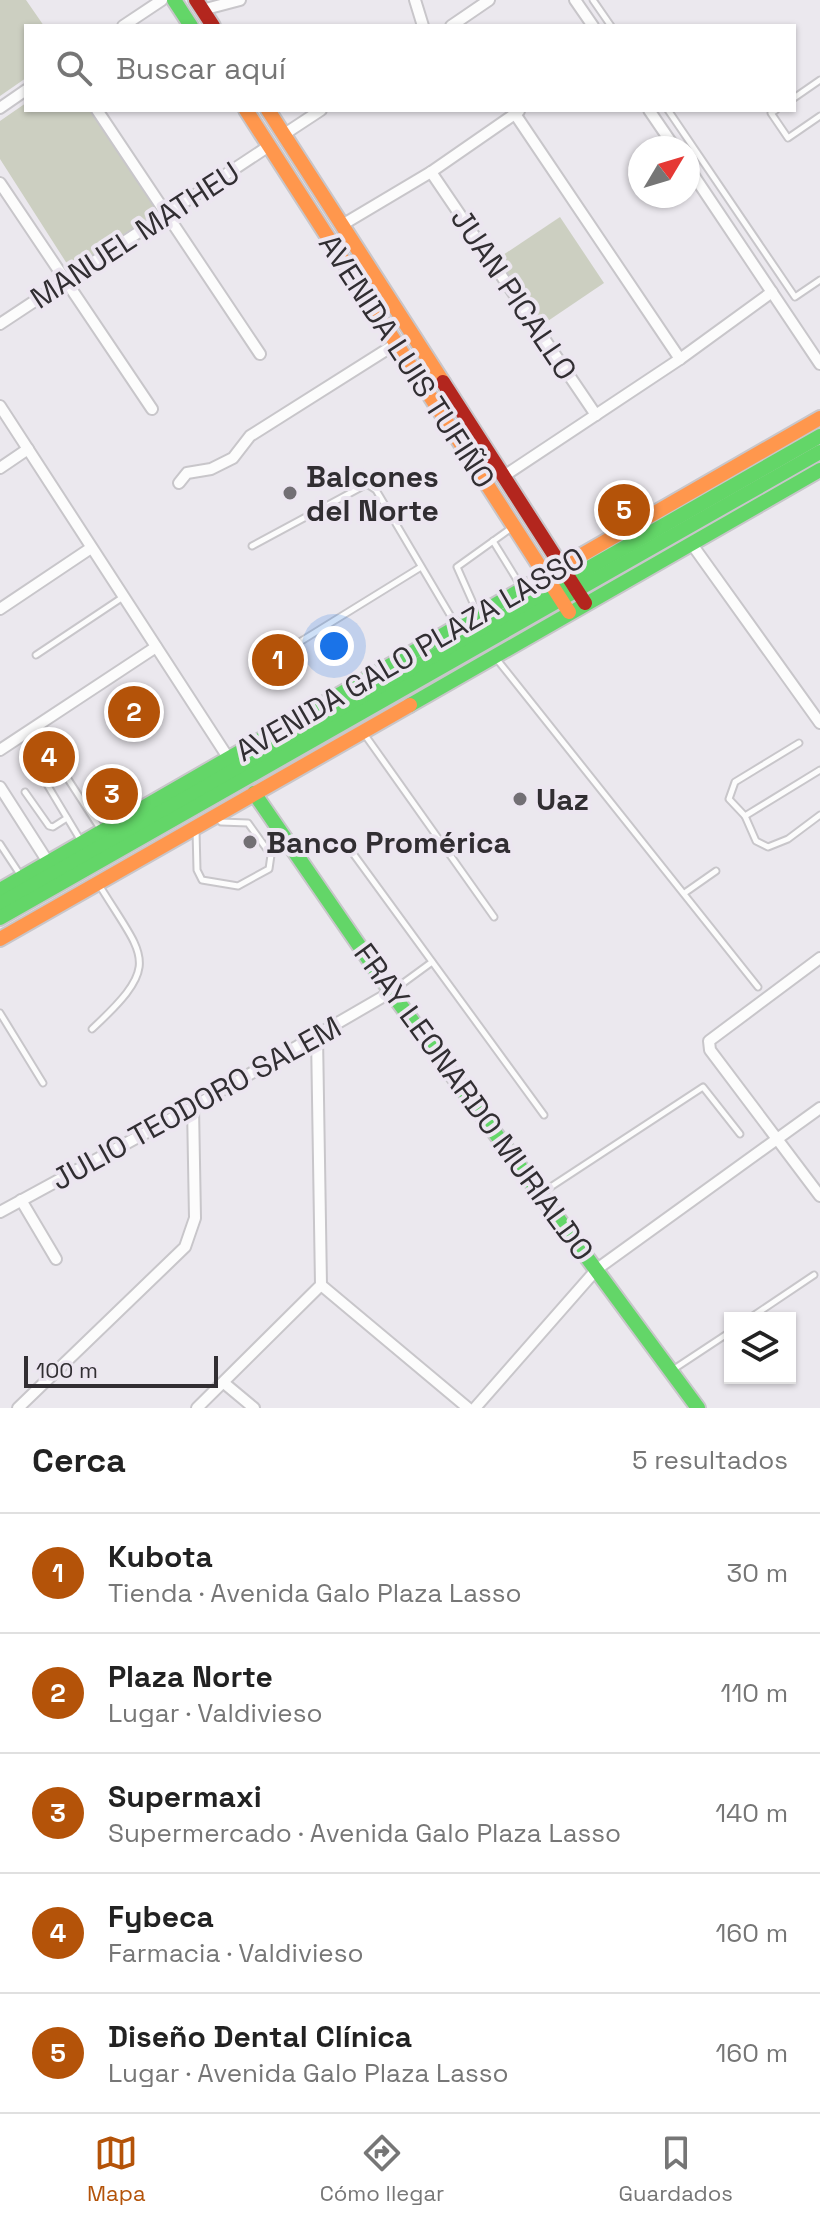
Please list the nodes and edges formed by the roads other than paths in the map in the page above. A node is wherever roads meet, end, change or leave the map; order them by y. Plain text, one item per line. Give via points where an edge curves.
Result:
1 (162, 0) edge
2 (174, 0) edge
3 (240, 0) edge
4 (415, 0) edge
5 (489, 0) edge
6 (575, 0) edge
7 (593, 0) edge
8 (199, 5) edge
9 (126, 24) edge
10 (190, 24) edge
11 (212, 24) edge
12 (422, 24) edge
13 (454, 24) edge
14 (592, 24) edge
15 (610, 24) edge
16 (820, 80) edge
17 (24, 91) edge
18 (796, 97) edge
19 (0, 108) edge
20 (98, 112) edge
21 (247, 112) edge
22 (269, 112) edge
23 (318, 112) edge
24 (518, 112) edge
25 (650, 112) edge
26 (669, 112) edge
27 (773, 112) edge
28 (820, 116) edge
29 (283, 135) junction
30 (667, 136) edge
31 (269, 146) junction
32 (431, 172) junction
33 (0, 183) edge
34 (700, 185) edge
35 (327, 203) junction
36 (312, 212) junction
37 (168, 215) junction
38 (342, 225) junction
39 (820, 280) edge
40 (66, 281) junction
41 (772, 292) junction
42 (0, 324) edge
43 (394, 345) junction
44 (260, 354) dead end
45 (680, 359) junction
46 (820, 364) edge
47 (0, 406) edge
48 (152, 409) dead end
49 (596, 415) junction
50 (820, 418) edge
51 (820, 436) edge
52 (28, 449) junction
53 (820, 452) edge
54 (0, 468) edge
55 (820, 470) edge
56 (504, 476) junction
57 (179, 483) dead end
58 (514, 526) junction
59 (493, 541) junction
60 (691, 543) junction
61 (252, 546) dead end
62 (91, 548) junction
63 (421, 567) junction
64 (570, 578) junction
65 (553, 587) junction
66 (522, 589) junction
67 (123, 597) junction
68 (585, 603) junction
69 (0, 609) edge
70 (569, 612) junction
71 (478, 614) junction
72 (458, 627) junction
73 (298, 643) dead end
74 (156, 647) junction
75 (36, 655) dead end
76 (495, 657) junction
77 (820, 723) edge
78 (362, 731) junction
79 (799, 743) dead end
80 (0, 750) edge
81 (229, 759) junction
82 (820, 770) edge
83 (0, 787) edge
84 (25, 792) dead end
85 (254, 793) junction
86 (215, 815) junction
87 (820, 815) edge
88 (745, 816) junction
89 (67, 818) junction
90 (196, 826) junction
91 (101, 831) junction
92 (81, 843) junction
93 (0, 844) edge
94 (352, 852) dead end
95 (48, 862) junction
96 (716, 871) dead end
97 (21, 877) junction
98 (98, 883) junction
99 (0, 890) edge
100 (686, 892) junction
101 (0, 904) edge
102 (494, 917) dead end
103 (0, 918) edge
104 (0, 939) edge
105 (820, 958) edge
106 (432, 962) junction
107 (758, 987) dead end
108 (391, 992) junction
109 (0, 1013) edge
110 (92, 1029) dead end
111 (317, 1036) junction
112 (43, 1083) dead end
113 (193, 1107) junction
114 (820, 1108) edge
115 (544, 1115) dead end
116 (740, 1134) dead end
117 (778, 1139) junction
118 (540, 1195) junction
119 (820, 1196) edge
120 (21, 1200) junction
121 (0, 1212) edge
122 (56, 1259) dead end
123 (597, 1269) junction
124 (814, 1275) dead end
125 (321, 1285) junction
126 (759, 1312) edge
127 (724, 1336) edge
128 (671, 1371) junction
129 (224, 1383) junction
130 (18, 1408) edge
131 (197, 1408) edge
132 (254, 1408) edge
133 (468, 1408) edge
134 (475, 1408) edge
135 (698, 1408) edge

1 - 9 street
2 - 10 main road
3 - 8 street
4 - 12 street
5 - 13 street
6 - 14 street
7 - 15 lane
8 - 11 main road
16 - 18 lane
17 - 19 street
20 - 37 street
21 - 31 main road, AVENIDA LUIS TUFIÑO
22 - 29 main road, AVENIDA LUIS TUFIÑO
23 - 29 street
24 - 32 street
24 - 45 street
25 - 30 street
26 - 39 lane via 795,297
27 - 28 lane via 788,138
29 - 35 main road, AVENIDA LUIS TUFIÑO
31 - 36 main road, AVENIDA LUIS TUFIÑO
31 - 37 street, MANUEL MATHEU
32 - 38 street
32 - 49 street, JUAN PICALLO
33 - 40 street
34 - 41 street
35 - 36 main road
35 - 38 main road, AVENIDA LUIS TUFIÑO
36 - 43 main road, AVENIDA LUIS TUFIÑO
37 - 40 street, MANUEL MATHEU
37 - 44 street
38 - 56 main road, AVENIDA LUIS TUFIÑO
40 - 42 street, MANUEL MATHEU
40 - 48 street
41 - 45 street
41 - 46 street
43 - 57 street via 250,436 233,458 187,473
43 - 58 main road, AVENIDA LUIS TUFIÑO
45 - 49 street
47 - 52 street
49 - 56 street
50 - 64 main road, AVENIDA GALO PLAZA LASSO
51 - 64 main road, AVENIDA GALO PLAZA LASSO
52 - 54 street
52 - 62 street
53 - 64 main road, AVENIDA GALO PLAZA LASSO
55 - 60 main road, AVENIDA GALO PLAZA LASSO
56 - 64 main road, AVENIDA LUIS TUFIÑO
58 - 59 lane
58 - 65 main road, AVENIDA LUIS TUFIÑO
59 - 66 lane
59 - 71 lane via 457,567
60 - 68 main road, AVENIDA GALO PLAZA LASSO
60 - 77 street
61 - 63 lane via 367,484 376,490
62 - 67 street
62 - 69 street
63 - 72 lane
63 - 73 lane
64 - 65 main road, AVENIDA GALO PLAZA LASSO
64 - 65 main road, AVENIDA GALO PLAZA LASSO
64 - 68 main road, AVENIDA LUIS TUFIÑO
65 - 66 main road, AVENIDA GALO PLAZA LASSO
65 - 70 main road, AVENIDA LUIS TUFIÑO
65 - 101 main road, AVENIDA GALO PLAZA LASSO
65 - 103 main road, AVENIDA GALO PLAZA LASSO
66 - 71 main road, AVENIDA GALO PLAZA LASSO
67 - 74 street
67 - 75 lane
68 - 70 main road, AVENIDA GALO PLAZA LASSO
70 - 76 main road, AVENIDA GALO PLAZA LASSO
71 - 72 main road, AVENIDA GALO PLAZA LASSO
72 - 81 main road, AVENIDA GALO PLAZA LASSO
74 - 80 street
74 - 81 street
76 - 78 main road, AVENIDA GALO PLAZA LASSO
76 - 100 lane
78 - 85 main road, AVENIDA GALO PLAZA LASSO
78 - 102 lane
79 - 88 lane via 735,782 729,799
81 - 91 main road, AVENIDA GALO PLAZA LASSO
82 - 88 lane
83 - 95 street
84 - 89 lane via 49,826
85 - 86 main road, AVENIDA GALO PLAZA LASSO
85 - 108 main road, FRAY LEONARDO MURIALDO
86 - 90 main road, AVENIDA GALO PLAZA LASSO
86 - 90 lane via 221,822 248,823 271,855 269,869 238,886 202,880
87 - 88 lane via 768,847 756,841
89 - 91 lane via 36,766 49,755
89 - 92 lane
90 - 98 main road, AVENIDA GALO PLAZA LASSO
91 - 92 main road, AVENIDA GALO PLAZA LASSO
92 - 95 main road, AVENIDA GALO PLAZA LASSO
93 - 97 lane
94 - 106 lane
95 - 97 main road, AVENIDA GALO PLAZA LASSO
96 - 100 lane
97 - 99 main road, AVENIDA GALO PLAZA LASSO
98 - 104 main road, AVENIDA GALO PLAZA LASSO
98 - 110 lane via 136,945 141,964 136,983
100 - 107 lane
105 - 117 street via 709,1041 710,1050
106 - 108 lane
106 - 115 lane
108 - 111 street, JULIO TEODORO SALEM
108 - 118 main road, FRAY LEONARDO MURIALDO
109 - 112 lane
111 - 113 street, JULIO TEODORO SALEM
111 - 125 street
113 - 120 street, JULIO TEODORO SALEM
113 - 130 street via 195,1218 185,1247
114 - 117 street
116 - 118 lane via 703,1087
117 - 119 street
117 - 123 street
118 - 123 main road, FRAY LEONARDO MURIALDO
120 - 121 street, JULIO TEODORO SALEM
120 - 122 street
123 - 128 main road, FRAY LEONARDO MURIALDO
123 - 134 street
124 - 126 lane
125 - 129 street
125 - 133 street
127 - 128 lane
128 - 135 main road, FRAY LEONARDO MURIALDO
129 - 131 street
129 - 132 street

